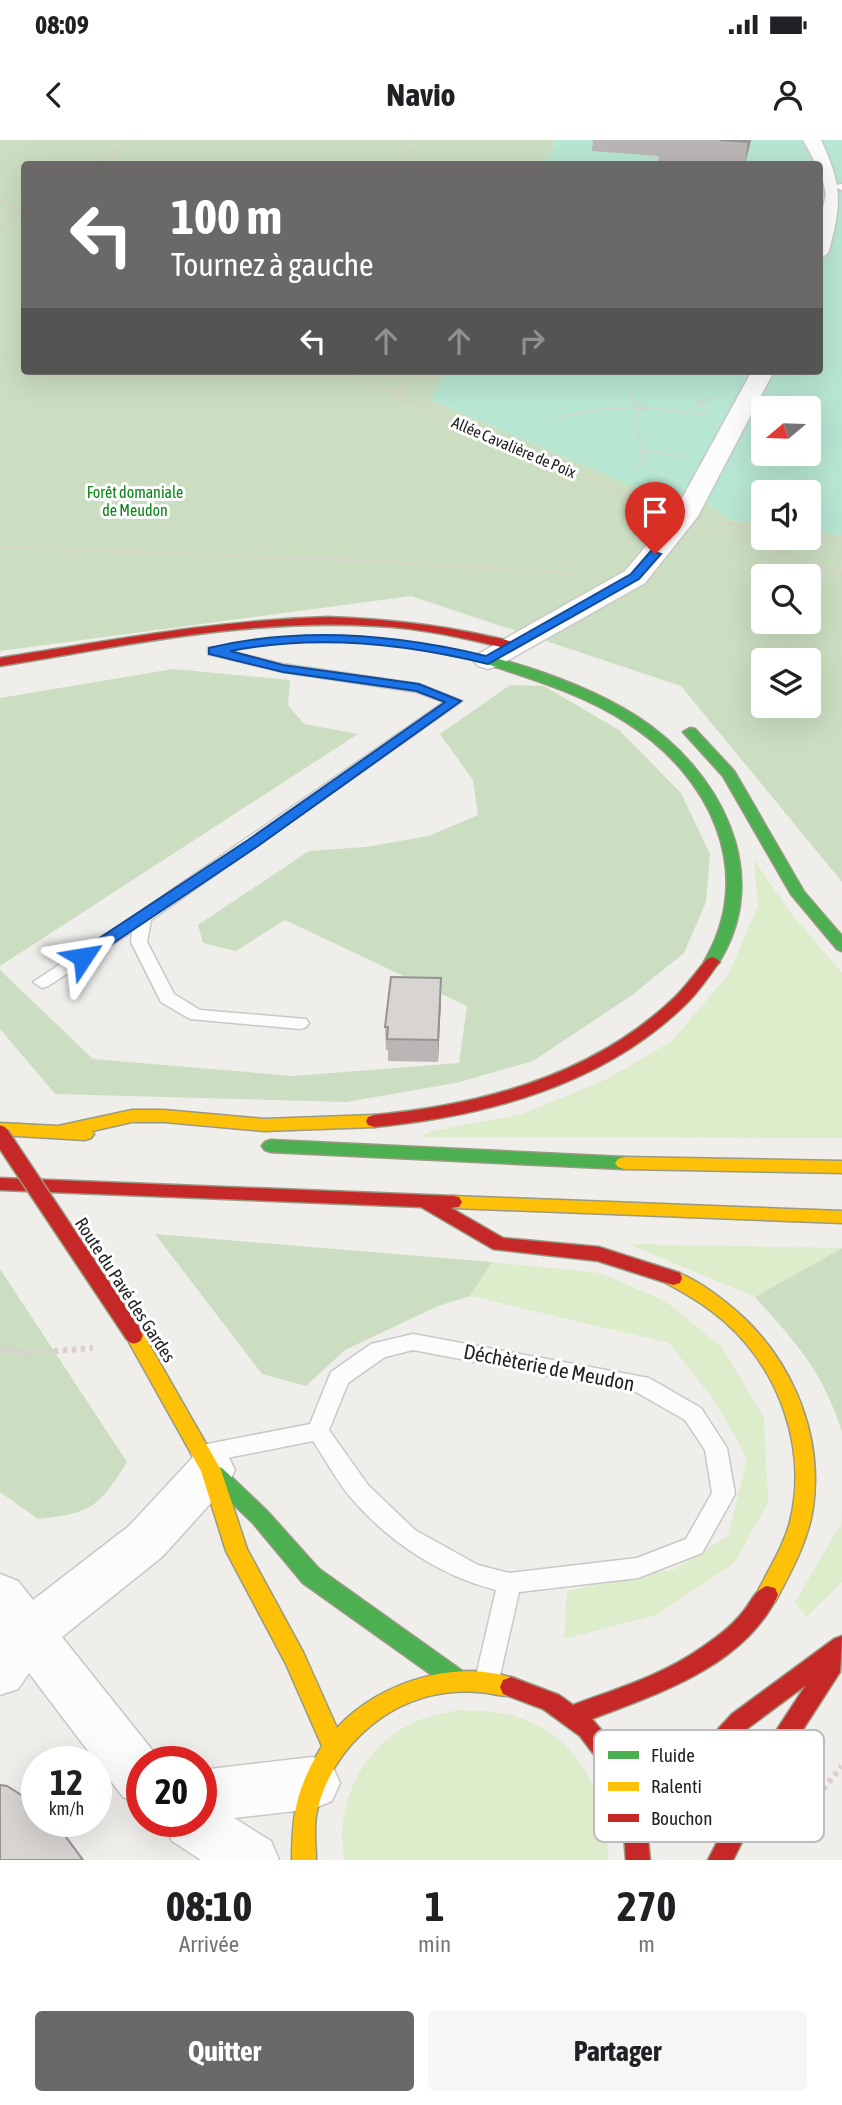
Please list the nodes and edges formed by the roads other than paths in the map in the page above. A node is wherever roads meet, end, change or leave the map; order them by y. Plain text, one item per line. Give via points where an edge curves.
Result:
1 (812, 140) edge
2 (840, 187) edge
3 (823, 242) edge
4 (760, 375) edge
5 (251, 643) dead end
6 (206, 652) joint
7 (503, 654) junction
8 (0, 662) edge
9 (681, 725) dead end
10 (143, 918) junction
11 (842, 946) edge
12 (42, 982) dead end
13 (300, 1023) dead end
14 (0, 1131) edge
15 (59, 1132) junction
16 (114, 1136) dead end
17 (252, 1145) dead end
18 (842, 1167) edge
19 (0, 1184) edge
20 (426, 1202) junction
21 (842, 1217) edge
22 (318, 1431) junction
23 (207, 1462) junction
24 (509, 1583) junction
25 (10, 1634) edge
26 (842, 1649) edge
27 (457, 1680) junction
28 (487, 1681) junction
29 (573, 1715) junction
30 (732, 1730) edge
31 (790, 1730) edge
32 (594, 1735) edge
33 (126, 1761) edge
34 (323, 1764) junction
35 (217, 1792) edge
36 (215, 1837) edge
37 (639, 1842) edge
38 (729, 1842) edge
39 (251, 1860) edge
40 (304, 1860) edge
41 (638, 1860) edge
42 (720, 1860) edge

1 - 2 street
2 - 3 street via 839,208
4 - 7 street via 685,516 635,577
5 - 6 main road
6 - 10 lane via 419,688 455,701
7 - 8 main road via 412,626 356,621 247,625
7 - 15 main road via 622,713 668,745 701,780 717,808 736,861 738,883 724,942 688,993 639,1035 585,1066 541,1086 460,1109 407,1118 266,1125 131,1116
9 - 11 main road via 729,774 792,884
10 - 12 lane
10 - 13 lane via 139,942 167,998 196,1016
14 - 15 main road
14 - 23 main road, Route du Pavé des Gardes, bridge via 136,1340
15 - 16 main road
17 - 18 main road via 501,1161
19 - 20 main road
20 - 21 main road
20 - 29 main road via 499,1244 571,1249 646,1267 692,1287 759,1340 792,1387 804,1418 810,1457 804,1532 791,1567 763,1607 726,1644 689,1668
22 - 23 lane
22 - 24 lane via 360,1492 407,1537 472,1574
22 - 24 lane, Déchèterie de Meudon via 339,1378 379,1350 413,1342 640,1384 693,1414 716,1448 724,1494 694,1546 638,1567
23 - 25 street via 146,1541
23 - 27 main road, Route du Pavé des Gardes via 311,1576
23 - 34 main road, Route du Pavé des Gardes via 237,1551 295,1659
24 - 28 lane
25 - 33 street
26 - 30 main road
26 - 31 main road
27 - 28 main road
27 - 34 main road via 410,1689 368,1712
28 - 29 main road via 533,1692
29 - 32 main road
34 - 35 street
34 - 40 main road via 303,1821
36 - 39 street
37 - 41 main road
38 - 42 main road

